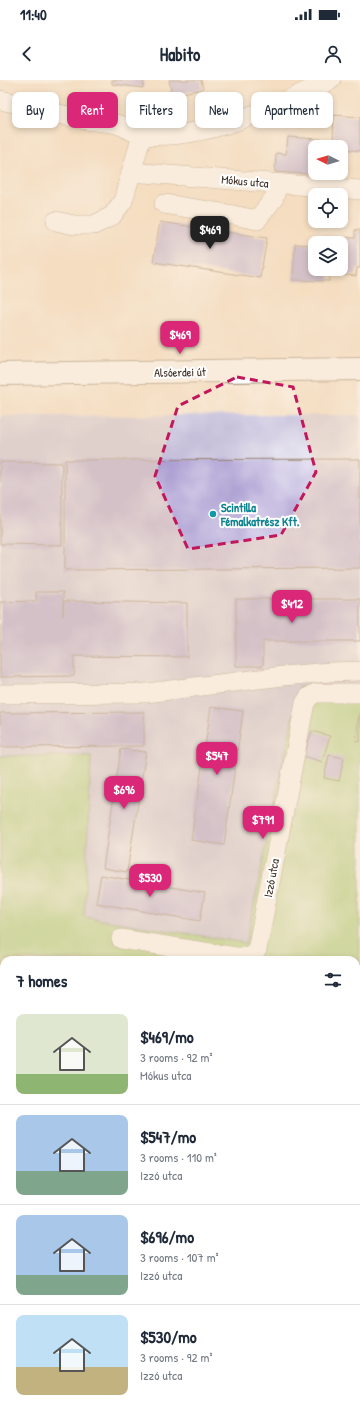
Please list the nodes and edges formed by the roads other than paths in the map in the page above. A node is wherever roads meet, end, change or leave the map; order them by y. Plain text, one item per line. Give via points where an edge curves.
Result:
1 (331, 80) edge
2 (0, 100) edge
3 (142, 135) junction
4 (131, 172) junction
5 (278, 184) junction
6 (360, 190) edge
7 (164, 204) dead end
8 (56, 221) dead end
9 (360, 370) edge
10 (0, 374) edge
11 (360, 671) edge
12 (360, 693) edge
13 (0, 694) edge
14 (121, 939) dead end
15 (230, 956) edge
16 (249, 956) edge

1 - 3 street via 237,120 198,131 171,135
2 - 3 street via 87,120 115,123
3 - 4 street
4 - 5 street, Mókus utca
4 - 8 street via 123,201 112,216 94,225 74,225
5 - 6 street, Mókus utca
5 - 7 street via 274,198 257,220
9 - 10 main road, Alsóerdei út
11 - 13 street via 283,676 146,692
12 - 16 street, Izzó utca via 316,693 309,697 305,704 257,950
14 - 15 street, Izzó utca

